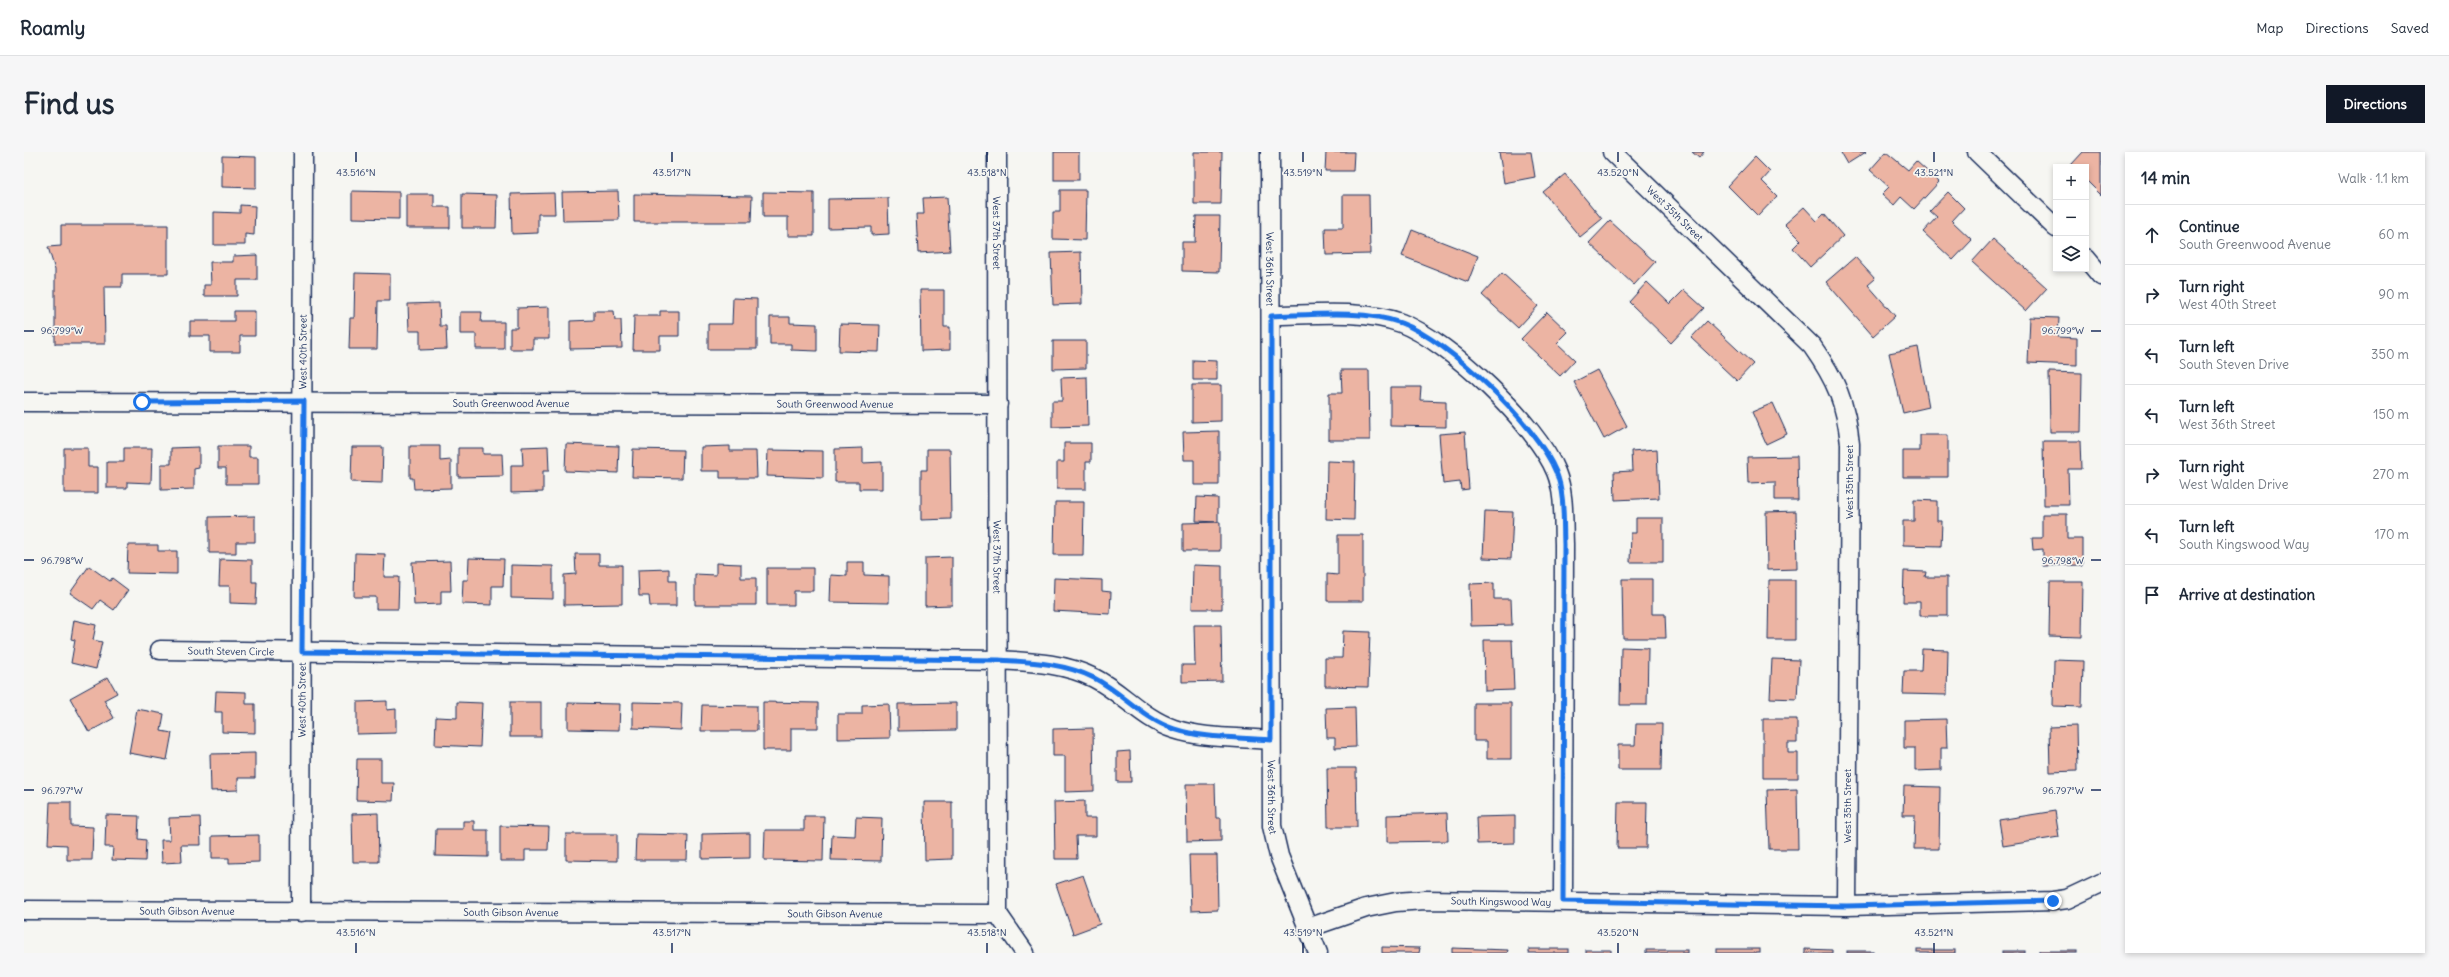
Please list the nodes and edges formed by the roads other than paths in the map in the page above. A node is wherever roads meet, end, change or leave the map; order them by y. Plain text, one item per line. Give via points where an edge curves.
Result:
1 (303, 152) edge
2 (997, 152) edge
3 (1270, 152) edge
4 (1612, 152) edge
5 (1977, 152) edge
6 (2053, 225) edge
7 (2089, 262) edge
8 (2101, 276) edge
9 (1271, 316) junction
10 (304, 401) junction
11 (24, 402) edge
12 (998, 404) junction
13 (160, 650) dead end
14 (302, 652) junction
15 (999, 660) junction
16 (1271, 740) junction
17 (2101, 883) edge
18 (1563, 901) junction
19 (1847, 906) junction
20 (24, 910) edge
21 (301, 912) junction
22 (998, 914) junction
23 (1308, 928) junction
24 (1025, 953) edge
25 (1318, 953) edge

1 - 10 street, West 40th Street
2 - 12 street, West 37th Street
3 - 9 street, West 36th Street
4 - 19 street, West 35th Street via 1812,346 1842,396 1850,444
5 - 6 street
7 - 8 street
9 - 16 street, West 36th Street
9 - 18 street via 1372,317 1400,322 1439,343 1486,384 1527,428 1545,452 1556,473 1562,497 1564,544
10 - 11 street, South Greenwood Avenue
10 - 12 street, South Greenwood Avenue
10 - 14 street, West 40th Street
12 - 15 street, West 37th Street
13 - 14 street, South Steven Circle
14 - 15 street, South Steven Circle
14 - 21 street, West 40th Street
15 - 16 street, South Steven Circle via 1056,665 1094,678 1132,705 1173,729 1202,735
15 - 22 street, West 37th Street
16 - 23 street, West 36th Street via 1272,826 1279,856
17 - 19 street, South Kingswood Way via 2068,899 2053,901
18 - 19 street, South Kingswood Way
18 - 23 street, South Kingswood Way via 1396,902 1366,908
20 - 21 street, South Gibson Avenue
21 - 22 street, South Gibson Avenue
22 - 24 street
23 - 25 street, West 36th Street

